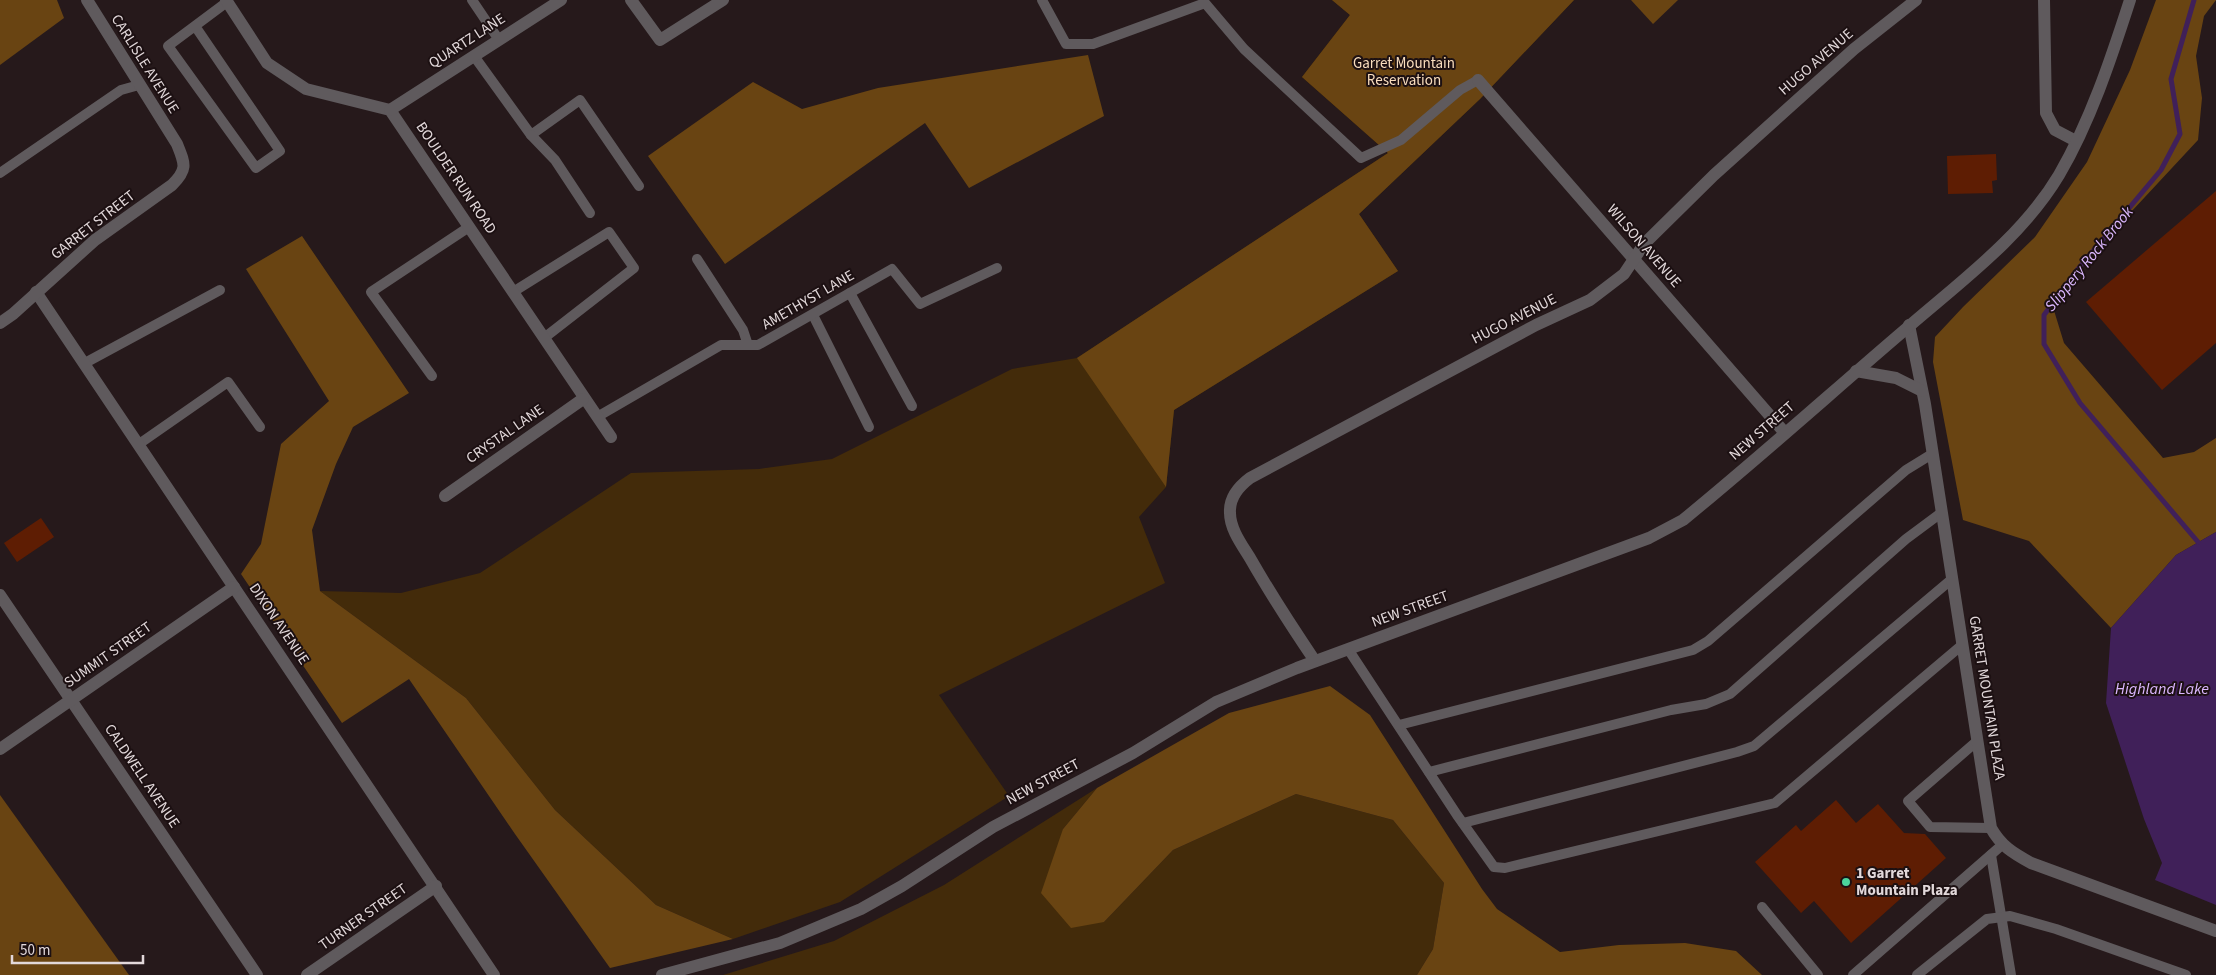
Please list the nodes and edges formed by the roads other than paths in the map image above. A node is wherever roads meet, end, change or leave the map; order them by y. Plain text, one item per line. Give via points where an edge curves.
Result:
1 (87, 0) edge
2 (472, 0) edge
3 (560, 0) edge
4 (630, 0) edge
5 (722, 0) edge
6 (1042, 0) edge
7 (1916, 0) edge
8 (2044, 0) edge
9 (2130, 0) edge
10 (227, 1) edge
11 (195, 26) junction
12 (498, 40) junction
13 (474, 56) junction
14 (1478, 80) joint
15 (139, 85) junction
16 (390, 110) junction
17 (531, 135) junction
18 (2076, 141) junction
19 (177, 144) joint
20 (0, 173) edge
21 (639, 186) dead end
22 (590, 213) dead end
23 (469, 227) junction
24 (697, 259) dead end
25 (1634, 259) junction
26 (997, 268) dead end
27 (220, 290) dead end
28 (36, 292) junction
29 (513, 292) junction
30 (850, 293) junction
31 (813, 315) junction
32 (0, 323) edge
33 (1909, 325) junction
34 (544, 338) junction
35 (748, 345) junction
36 (85, 363) junction
37 (1856, 372) junction
38 (432, 376) dead end
39 (1922, 391) junction
40 (583, 399) junction
41 (912, 406) dead end
42 (597, 417) junction
43 (260, 427) dead end
44 (868, 427) dead end
45 (1785, 433) junction
46 (611, 437) dead end
47 (139, 444) junction
48 (1932, 454) junction
49 (445, 496) dead end
50 (1941, 513) junction
51 (1952, 579) junction
52 (234, 587) junction
53 (0, 595) edge
54 (1962, 645) junction
55 (1348, 649) junction
56 (1314, 661) junction
57 (71, 700) junction
58 (1399, 725) junction
59 (1976, 742) junction
60 (0, 749) edge
61 (1429, 772) junction
62 (1463, 823) junction
63 (1991, 828) junction
64 (2002, 845) junction
65 (1991, 855) junction
66 (436, 886) junction
67 (1762, 908) dead end
68 (2001, 917) junction
69 (2216, 931) edge
70 (256, 975) edge
71 (307, 975) edge
72 (494, 975) edge
73 (662, 975) edge
74 (1818, 975) edge
75 (1853, 975) edge
76 (1918, 975) edge
77 (2011, 975) edge
78 (2186, 975) edge

1 - 15 street, CARLISLE AVENUE
2 - 12 lane
3 - 12 street, QUARTZ LANE
4 - 5 street via 660,40
6 - 14 lane via 1066,44 1093,44 1205,3 1244,49 1361,158 1401,140 1460,90
7 - 25 street, HUGO AVENUE via 1854,49 1714,175 1644,244
8 - 18 street via 2046,113 2055,130
9 - 18 street, NEW STREET
10 - 11 lane
10 - 16 street via 267,63 306,90
11 - 11 lane via 168,46 256,168 280,151
12 - 13 street, QUARTZ LANE
13 - 16 street, QUARTZ LANE
13 - 17 lane
14 - 25 street, WILSON AVENUE
15 - 19 street, CARLISLE AVENUE
15 - 20 lane via 121,90
16 - 23 street, BOULDER RUN ROAD
17 - 21 lane via 580,100
17 - 22 lane via 554,160
18 - 33 street, NEW STREET via 2038,206 2007,240
19 - 28 street, GARRET STREET via 184,162 181,176 95,240
23 - 29 street, BOULDER RUN ROAD
23 - 38 lane via 371,292
24 - 35 lane via 743,330
25 - 45 street, WILSON AVENUE
25 - 56 street, HUGO AVENUE via 1624,274 1590,300 1536,324 1241,485 1230,506 1235,533
26 - 30 lane, AMETHYST LANE via 920,304 892,269
27 - 36 lane
28 - 32 street, GARRET STREET
28 - 36 street, DIXON AVENUE
29 - 34 street, BOULDER RUN ROAD
29 - 34 lane via 609,232 634,268
30 - 31 lane, AMETHYST LANE
30 - 41 lane
31 - 35 lane, AMETHYST LANE via 758,345
31 - 44 lane
33 - 37 street, NEW STREET
33 - 39 street, GARRET MOUNTAIN PLAZA
34 - 40 street, BOULDER RUN ROAD
35 - 42 lane, AMETHYST LANE via 721,345
36 - 47 street, DIXON AVENUE
37 - 39 street via 1896,378
37 - 45 street, NEW STREET
39 - 48 street, GARRET MOUNTAIN PLAZA
40 - 42 street, BOULDER RUN ROAD
40 - 49 street, CRYSTAL LANE
42 - 46 street, BOULDER RUN ROAD
43 - 47 lane via 228,382
45 - 55 street, NEW STREET via 1682,520 1650,538
47 - 52 street, DIXON AVENUE
48 - 50 street, GARRET MOUNTAIN PLAZA
48 - 58 lane via 1906,470 1708,641 1693,650
50 - 51 street, GARRET MOUNTAIN PLAZA
50 - 61 lane via 1906,539 1730,694 1706,704 1671,710
51 - 54 street, GARRET MOUNTAIN PLAZA
51 - 62 lane via 1754,746
52 - 57 street, SUMMIT STREET
52 - 66 street, DIXON AVENUE
53 - 57 street, CALDWELL AVENUE
54 - 59 street, GARRET MOUNTAIN PLAZA
54 - 62 lane via 1775,803 1505,868 1494,867
55 - 56 street, NEW STREET
55 - 58 lane
56 - 73 street, NEW STREET via 1216,702 1133,754 993,827 861,909 780,943
57 - 60 street, SUMMIT STREET
57 - 70 street, CALDWELL AVENUE
58 - 61 lane
59 - 63 street, GARRET MOUNTAIN PLAZA
59 - 63 lane via 1908,801 1930,827
61 - 62 lane
63 - 64 street, GARRET MOUNTAIN PLAZA
64 - 65 lane
64 - 69 street, GARRET MOUNTAIN PLAZA via 2031,863
65 - 68 lane
65 - 75 lane
66 - 71 street, TURNER STREET
66 - 72 street, DIXON AVENUE
67 - 74 lane
68 - 76 lane via 1987,919
68 - 77 lane
68 - 78 lane via 2010,916 2056,929

